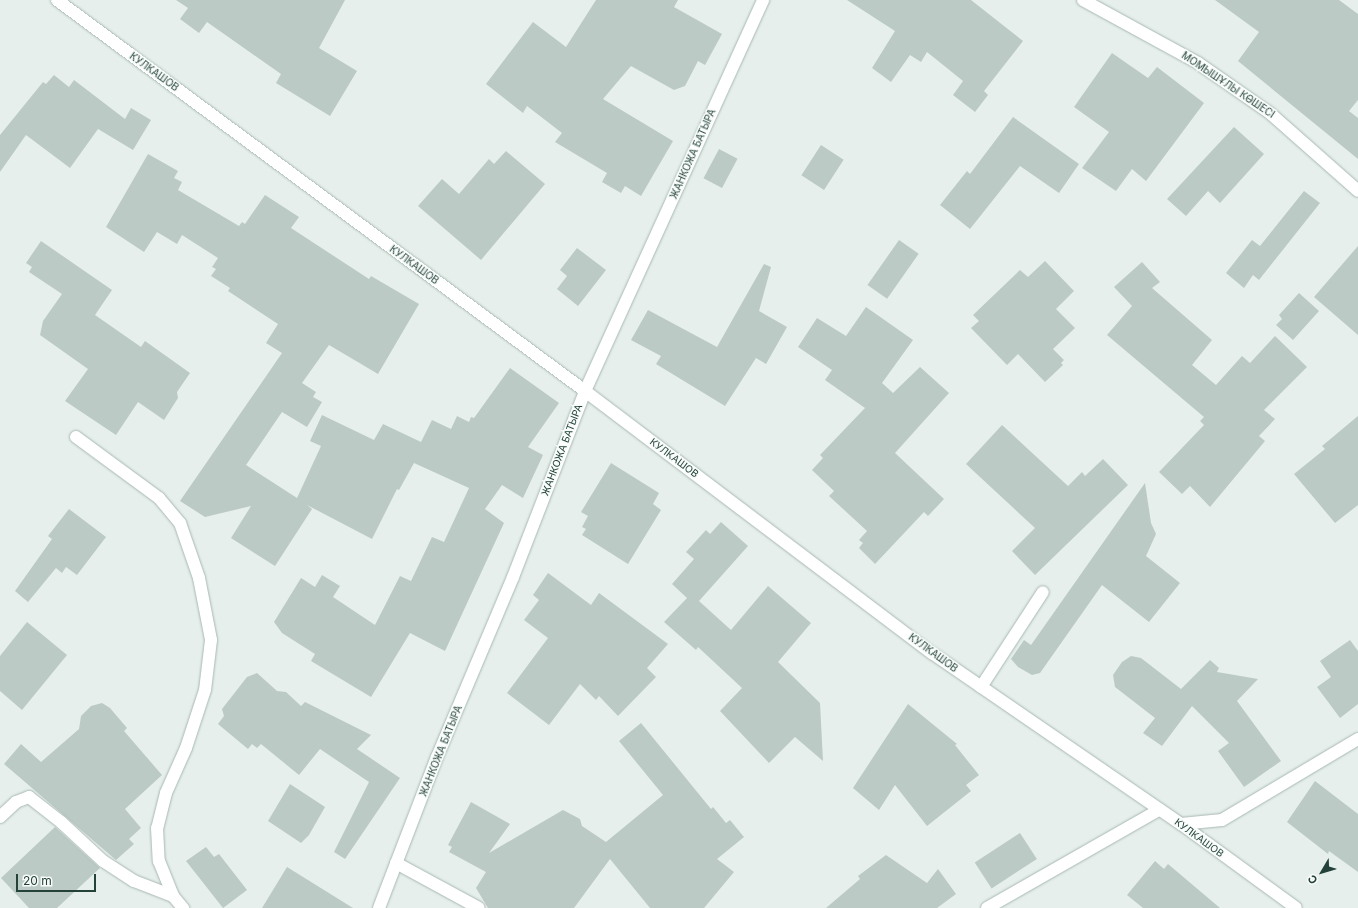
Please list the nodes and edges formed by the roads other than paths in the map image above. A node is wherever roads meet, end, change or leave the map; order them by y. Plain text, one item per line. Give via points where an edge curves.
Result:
1 (57, 0) edge
2 (763, 0) edge
3 (1083, 0) edge
4 (1358, 191) edge
5 (585, 391) junction
6 (76, 438) dead end
7 (1043, 592) dead end
8 (981, 687) junction
9 (1358, 739) edge
10 (1159, 810) junction
11 (0, 817) edge
12 (1181, 824) junction
13 (396, 863) junction
14 (173, 896) junction
15 (183, 908) edge
16 (378, 908) edge
17 (479, 908) edge
18 (987, 908) edge
19 (1296, 908) edge

1 - 5 street, КУЛКАШОВ
2 - 5 street, ЖАНКОЖА БАТЫРА
3 - 4 street, МОМЫШҰЛЫ КӨШЕСІ via 1210,71 1271,114
5 - 8 street, КУЛКАШОВ via 925,648
5 - 13 street, ЖАНКОЖА БАТЫРА via 513,577 437,757
6 - 14 street via 158,498 180,523 199,578 211,640 205,690 186,748 166,793 157,828 159,861
7 - 8 street
8 - 10 street, КУЛКАШОВ
9 - 12 street via 1222,820
10 - 12 street, КУЛКАШОВ
10 - 18 street
11 - 14 street via 16,802 29,797 62,822 102,861 134,881
12 - 19 street, КУЛКАШОВ
13 - 16 street, ЖАНКОЖА БАТЫРА
13 - 17 street
14 - 15 street

